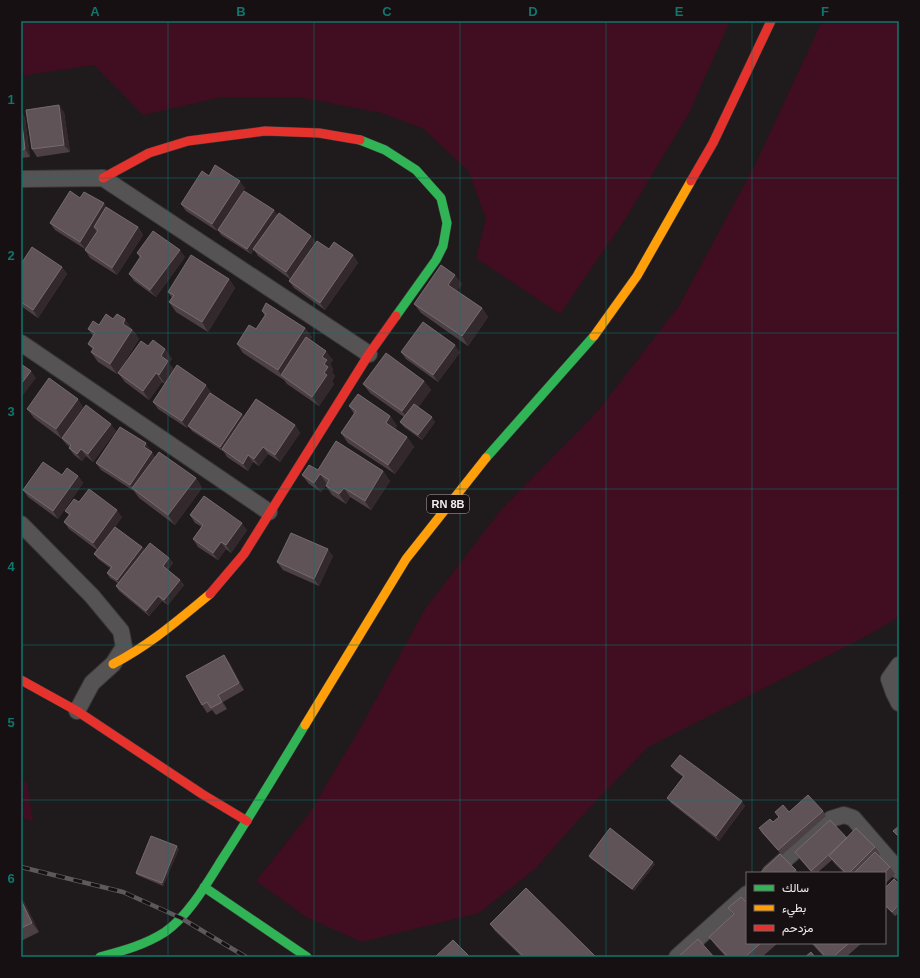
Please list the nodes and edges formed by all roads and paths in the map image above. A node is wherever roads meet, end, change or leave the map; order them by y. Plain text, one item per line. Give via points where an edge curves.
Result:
1 (771, 21) edge
2 (103, 178) junction
3 (21, 179) edge
4 (21, 343) edge
5 (369, 354) junction
6 (269, 512) junction
7 (21, 524) edge
8 (113, 664) junction
9 (899, 665) edge
10 (21, 680) edge
11 (899, 703) edge
12 (77, 711) junction
13 (247, 821) junction
14 (899, 870) edge
15 (771, 872) edge
16 (204, 887) junction
17 (746, 895) edge
18 (100, 957) edge
19 (307, 957) edge
20 (677, 957) edge

1 - 13 main road, RN 8B via 713,143 637,276 592,339 474,472 406,559
2 - 3 street
2 - 5 street
2 - 5 main road via 149,153 188,141 265,131 319,133 356,139 385,150 416,170 441,198 447,223 443,246 436,260
4 - 6 street
5 - 6 main road
6 - 8 main road via 244,554 214,591 158,637
7 - 8 street via 92,596 121,631 124,646
8 - 12 street via 92,683
9 - 11 street via 890,678
10 - 12 main road
12 - 13 main road
13 - 16 main road, RN 8B
14 - 15 street via 854,818 844,815 831,819
16 - 18 main road, RN 8B via 181,918 165,932 132,948
16 - 19 main road
17 - 20 street

